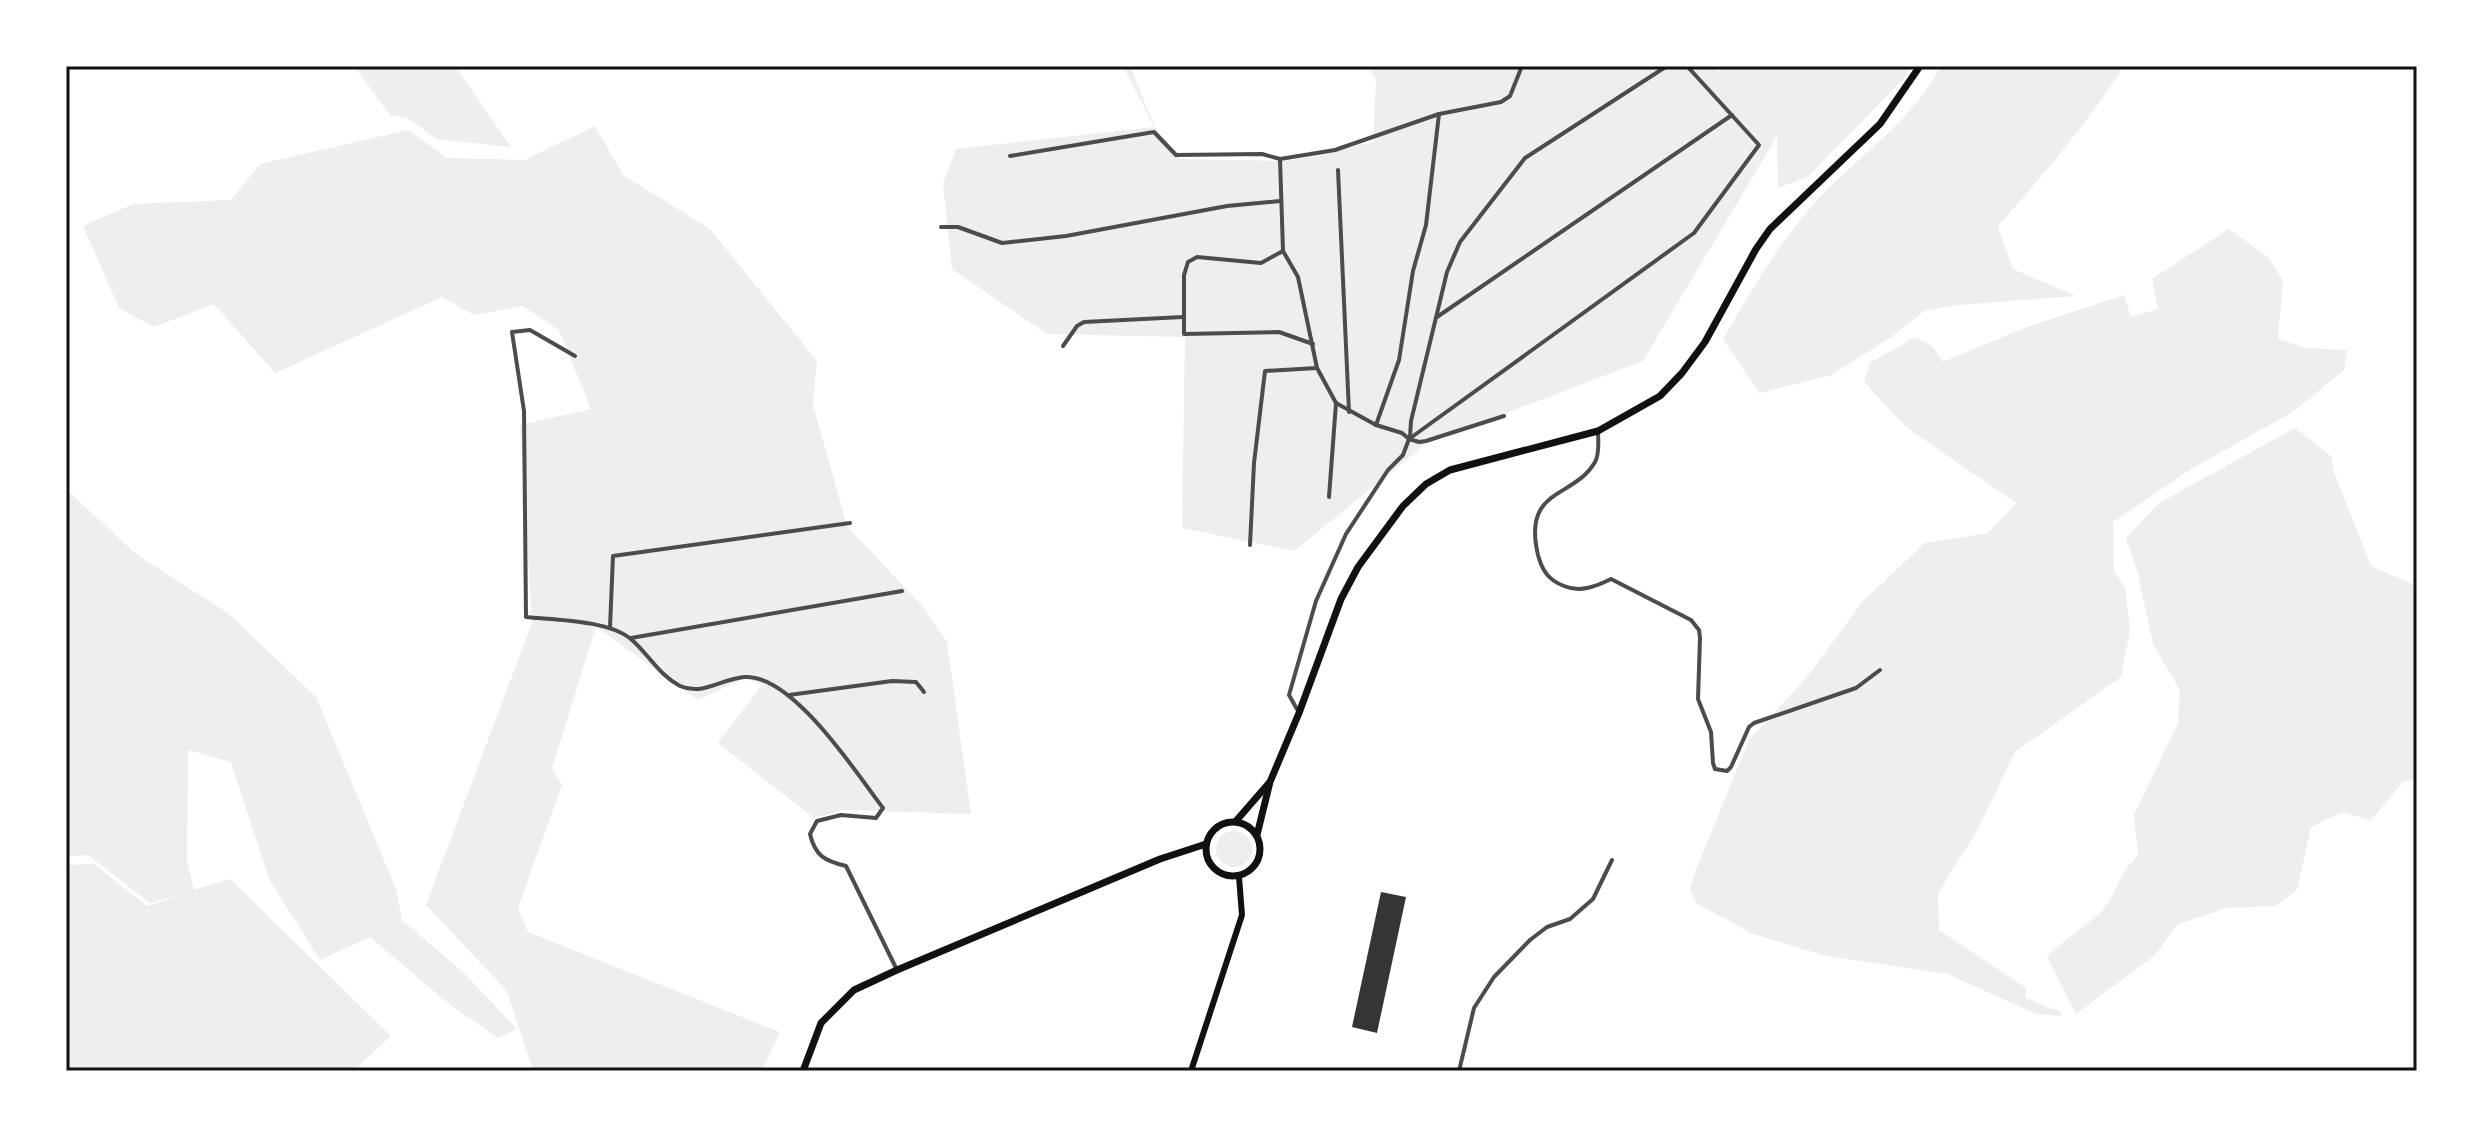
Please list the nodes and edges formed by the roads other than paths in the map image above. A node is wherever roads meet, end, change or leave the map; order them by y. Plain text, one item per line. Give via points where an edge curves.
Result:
1 (1522, 66) edge
2 (1667, 66) edge
3 (1687, 66) edge
4 (1920, 66) edge
5 (1439, 114) junction
6 (1732, 115) junction
7 (1010, 156) dead end
8 (1280, 159) junction
9 (1338, 170) dead end
10 (1280, 201) junction
11 (941, 227) dead end
12 (1283, 251) junction
13 (1183, 317) junction
14 (1435, 318) junction
15 (1313, 344) junction
16 (1063, 346) dead end
17 (575, 356) dead end
18 (1317, 368) junction
19 (1336, 403) junction
20 (1349, 412) junction
21 (1504, 416) dead end
22 (1376, 425) junction
23 (1598, 431) junction
24 (1409, 439) junction
25 (1329, 497) dead end
26 (850, 523) dead end
27 (1250, 545) dead end
28 (902, 591) dead end
29 (610, 627) junction
30 (631, 638) junction
31 (1880, 670) dead end
32 (924, 692) dead end
33 (789, 695) junction
34 (1299, 713) junction
35 (1270, 782) junction
36 (1236, 821) junction
37 (1257, 835) junction
38 (1206, 844) junction
39 (1612, 860) dead end
40 (1239, 877) junction
41 (897, 970) junction
42 (1193, 1070) edge
43 (803, 1071) edge
44 (1459, 1071) edge

1 - 5 street via 1510,96 1501,102
2 - 14 street via 1525,158 1460,242
3 - 6 street
4 - 23 main road via 1880,124 1770,229 1682,373 1660,396
5 - 8 street via 1335,150
5 - 22 street via 1426,225 1399,360
6 - 14 street
6 - 24 street via 1759,145 1694,233
7 - 8 street via 1154,132 1176,155 1262,154
8 - 10 street
9 - 20 street
10 - 11 street via 1002,243 958,227
10 - 12 street
12 - 13 street via 1261,263 1197,257 1188,262
12 - 15 street via 1298,277
13 - 15 street via 1184,334 1279,332
13 - 16 street via 1084,322
14 - 24 street
15 - 18 street
17 - 29 street via 530,330 512,332 524,411 526,617
18 - 19 street
18 - 27 street via 1265,371
19 - 20 street
19 - 25 street
20 - 22 street
21 - 24 street via 1426,441
22 - 24 street
23 - 31 street via 1595,462 1548,498 1536,519 1542,570 1568,588 1595,588 1611,579 1691,620 1699,630 1698,699 1711,732 1715,769 1731,767 1754,723 1856,688
23 - 34 main road via 1450,470 1426,484 1358,567 1328,630
24 - 34 street via 1346,534 1316,601 1289,695
26 - 29 street via 613,556
28 - 30 street
29 - 30 street
30 - 33 street via 655,667 694,691 746,676
32 - 33 street via 916,682 892,681
33 - 41 street via 883,808 876,818 841,815 817,821 810,834 813,849 825,861 846,866
34 - 35 main road
35 - 36 main road
35 - 37 main road
36 - 37 main road
36 - 38 main road via 1222,824
37 - 40 main road via 1262,852 1254,868
38 - 40 main road via 1208,862 1221,874
38 - 41 main road
39 - 44 street via 1593,899 1570,919 1530,940 1494,977 1474,1008
40 - 42 main road via 1242,915
41 - 43 main road via 854,990 821,1023

